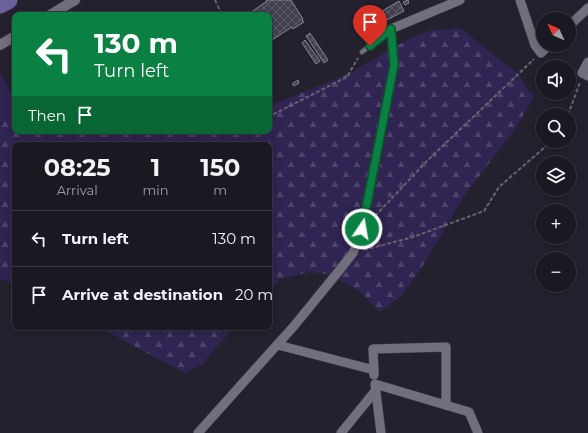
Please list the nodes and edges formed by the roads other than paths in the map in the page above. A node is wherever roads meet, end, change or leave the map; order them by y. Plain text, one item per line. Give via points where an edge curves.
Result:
1 (75, 0) edge
2 (460, 0) edge
3 (520, 0) edge
4 (588, 8) edge
5 (55, 12) edge
6 (576, 19) edge
7 (391, 29) junction
8 (12, 38) edge
9 (0, 45) edge
10 (536, 46) edge
11 (362, 52) road end
12 (588, 62) edge
13 (585, 75) edge
14 (278, 345) junction
15 (374, 370) junction
16 (375, 387) junction
17 (446, 405) junction
18 (198, 433) edge
19 (341, 433) edge
20 (381, 433) edge
21 (478, 433) edge

1 - 5 street
2 - 7 street
3 - 10 street
4 - 6 street
7 - 11 lane
7 - 14 street via 394,65 362,229 353,253
8 - 9 street
12 - 13 street
14 - 15 street
14 - 18 street
15 - 16 street
15 - 17 street via 373,349 446,347
16 - 17 street
16 - 19 street
16 - 20 street
17 - 21 street via 469,412

